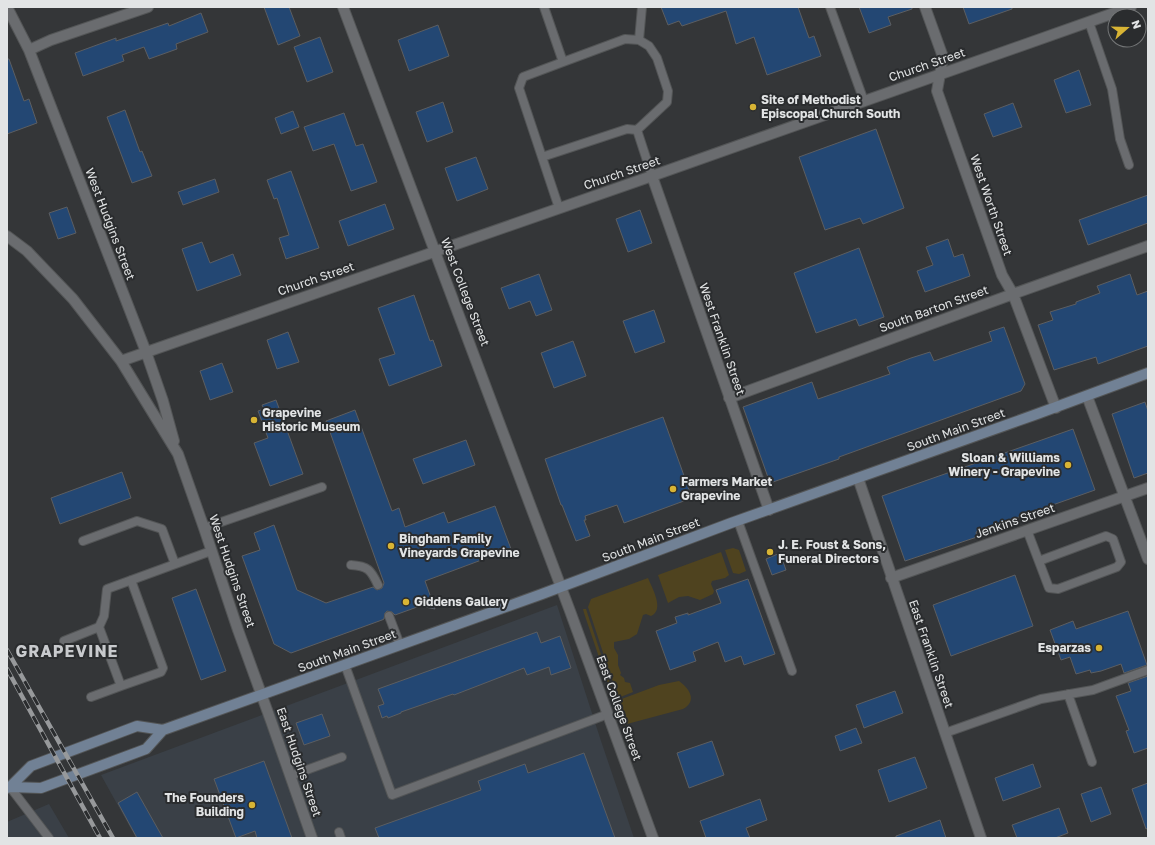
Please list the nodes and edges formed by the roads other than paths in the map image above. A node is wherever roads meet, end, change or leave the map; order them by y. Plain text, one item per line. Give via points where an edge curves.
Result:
1 (7, 7) edge
2 (147, 7) edge
3 (343, 7) edge
4 (544, 7) edge
5 (642, 7) edge
6 (830, 7) edge
7 (925, 7) edge
8 (1131, 7) edge
9 (1089, 22) junction
10 (639, 40) junction
11 (29, 50) junction
12 (562, 62) junction
13 (940, 74) junction
14 (864, 101) junction
15 (637, 130) junction
16 (542, 157) junction
17 (1129, 165) dead end
18 (652, 176) junction
19 (560, 208) junction
20 (7, 236) edge
21 (1148, 246) edge
22 (435, 251) junction
23 (1013, 294) junction
24 (146, 352) junction
25 (121, 361) junction
26 (1148, 373) edge
27 (1087, 396) junction
28 (729, 398) junction
29 (1056, 408) junction
30 (178, 454) junction
31 (858, 478) junction
32 (322, 487) dead end
33 (1148, 488) edge
34 (1124, 496) junction
35 (769, 510) junction
36 (738, 521) junction
37 (204, 528) junction
38 (1027, 530) junction
39 (82, 541) dead end
40 (211, 551) junction
41 (1148, 560) edge
42 (1039, 561) junction
43 (175, 564) junction
44 (351, 565) dead end
45 (891, 578) junction
46 (130, 580) junction
47 (378, 585) dead end
48 (561, 587) junction
49 (390, 616) dead end
50 (100, 627) junction
51 (64, 641) dead end
52 (400, 646) junction
53 (345, 665) junction
54 (1148, 670) edge
55 (792, 671) dead end
56 (121, 686) junction
57 (1068, 694) junction
58 (262, 695) junction
59 (91, 697) dead end
60 (608, 714) junction
61 (163, 730) junction
62 (945, 733) junction
63 (342, 757) dead end
64 (1092, 762) dead end
65 (290, 776) junction
66 (9, 788) edge
67 (49, 838) edge
68 (312, 838) edge
69 (653, 838) edge
70 (981, 838) edge

1 - 11 street, West Hudgins Street
2 - 11 street
3 - 22 street, West College Street
4 - 12 lane
5 - 10 lane
6 - 14 lane
7 - 13 street, West Worth Street via 944,58
8 - 9 street, Church Street
9 - 13 street, Church Street
9 - 17 lane via 1112,89 1120,139
10 - 12 lane via 626,39
10 - 15 lane via 649,46 657,58 668,91 667,102
11 - 24 street, West Hudgins Street
12 - 16 lane via 523,77 519,88
13 - 14 street, Church Street
13 - 23 street, West Worth Street via 937,91 1002,275
14 - 18 street, Church Street
15 - 16 lane via 627,129
15 - 18 lane
16 - 19 lane
18 - 19 street, Church Street
18 - 28 street, West Franklin Street
19 - 22 street, Church Street
20 - 25 street, West Hudgins Street via 27,251 73,299
21 - 23 street, South Barton Street
22 - 24 street, Church Street
22 - 48 street, West College Street
23 - 28 street, South Barton Street
23 - 29 street, West Worth Street
24 - 25 street, Church Street
24 - 30 street, West Hudgins Street
25 - 30 street, West Hudgins Street
26 - 27 main road, South Main Street
27 - 29 main road, South Main Street
27 - 34 street
28 - 35 street, West Franklin Street
29 - 31 main road, South Main Street
30 - 37 street, West Hudgins Street
31 - 35 main road, South Main Street
31 - 45 street, East Franklin Street
32 - 37 lane
33 - 34 street, Jenkins Street
34 - 38 street, Jenkins Street
34 - 41 street
35 - 36 main road, South Main Street
36 - 48 main road, South Main Street
36 - 55 lane
37 - 40 street, West Hudgins Street
38 - 42 lane
38 - 45 street, Jenkins Street
39 - 43 lane via 137,521 162,529
40 - 43 lane
40 - 58 street, West Hudgins Street
42 - 42 lane via 1049,588 1058,589 1117,567 1121,562 1112,539 1106,536
43 - 46 lane
44 - 47 lane via 363,566 372,573
45 - 62 street, East Franklin Street
46 - 50 lane via 107,589
46 - 56 lane via 163,668 161,672
48 - 52 main road, South Main Street
48 - 60 street, East College Street
49 - 52 lane
50 - 51 lane
50 - 56 lane
52 - 53 main road, South Main Street
53 - 58 main road, South Main Street
53 - 60 lane via 392,795
54 - 57 lane via 1093,690
56 - 59 lane
57 - 62 lane via 1042,699
57 - 64 lane
58 - 61 main road, South Main Street
58 - 65 street, East Hudgins Street
60 - 69 street, East College Street
61 - 66 main road, South Main Street via 146,749 41,788
61 - 66 main road, South Main Street via 138,726 31,766
62 - 70 street, East Franklin Street
63 - 65 lane
65 - 68 street, East Hudgins Street
66 - 67 lane

